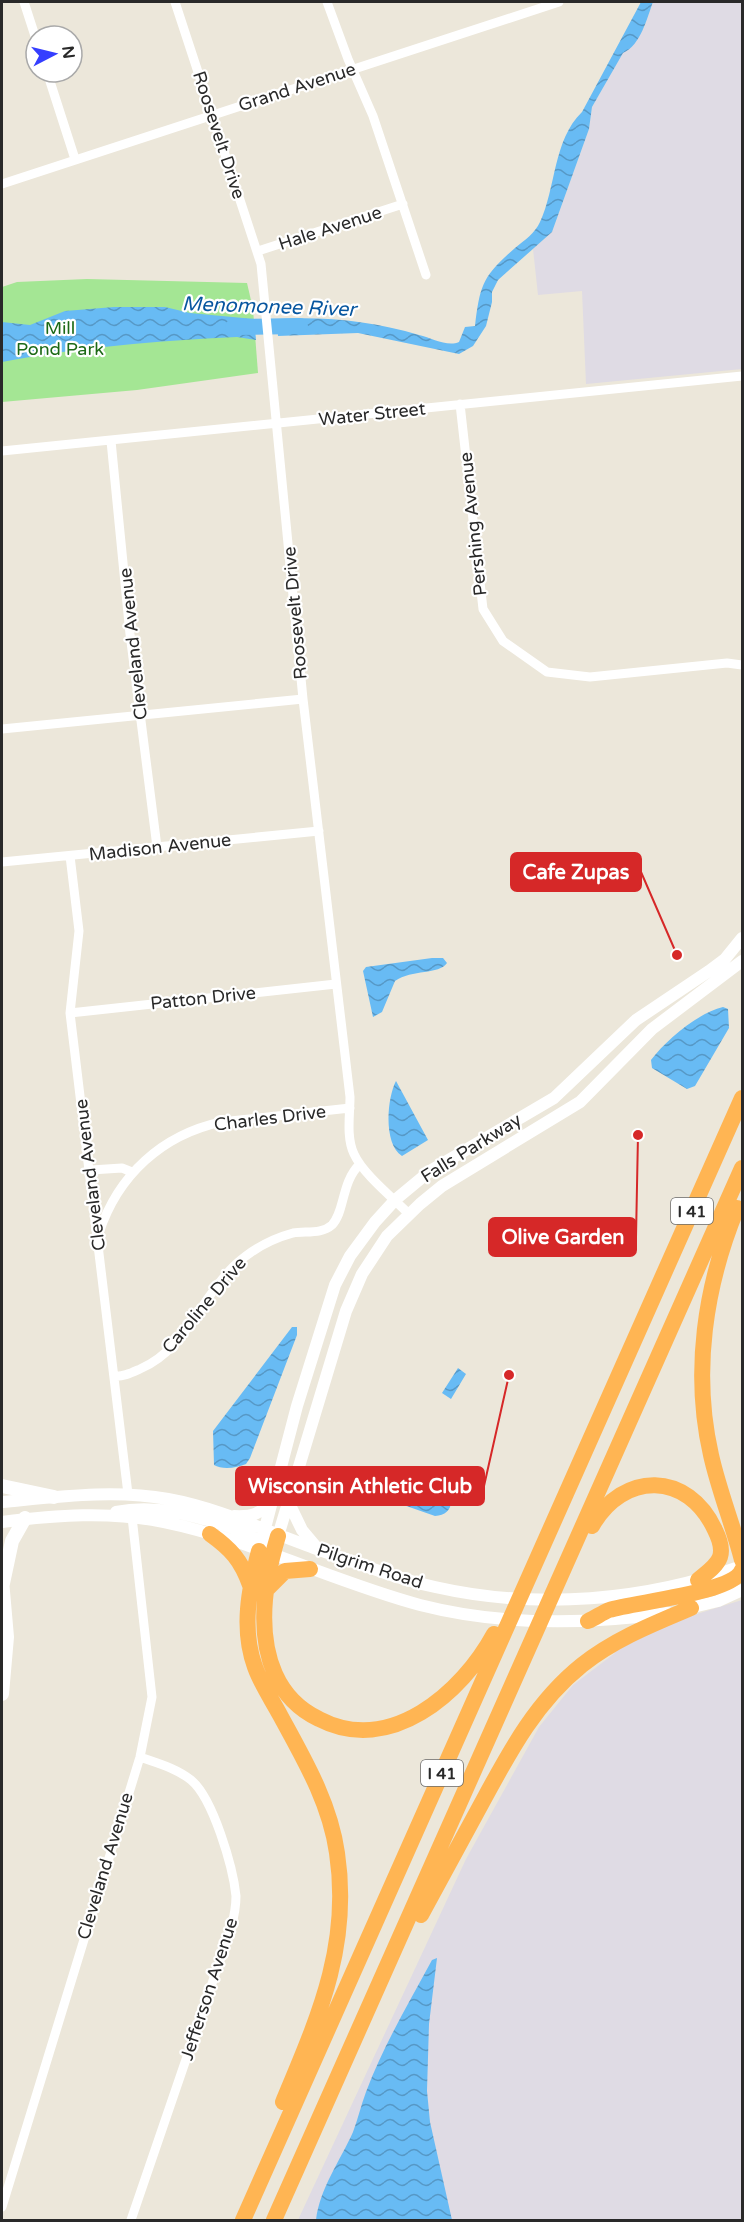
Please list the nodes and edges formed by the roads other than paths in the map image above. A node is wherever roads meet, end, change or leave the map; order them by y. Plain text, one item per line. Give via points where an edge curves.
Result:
1 (24, 2) edge
2 (175, 2) edge
3 (327, 2) edge
4 (559, 2) edge
5 (31, 24) edge
6 (352, 70) junction
7 (51, 84) edge
8 (212, 115) junction
9 (75, 159) junction
10 (2, 184) edge
11 (403, 204) junction
12 (258, 251) junction
13 (426, 275) dead end
14 (742, 376) edge
15 (460, 404) junction
16 (276, 424) junction
17 (111, 441) junction
18 (2, 451) edge
19 (742, 665) edge
20 (303, 699) junction
21 (140, 716) junction
22 (2, 729) edge
23 (320, 831) junction
24 (157, 847) junction
25 (70, 856) junction
26 (2, 862) edge
27 (742, 938) edge
28 (742, 961) edge
29 (336, 984) junction
30 (70, 1013) junction
31 (742, 1098) edge
32 (350, 1108) junction
33 (360, 1164) junction
34 (742, 1168) edge
35 (91, 1170) junction
36 (132, 1172) junction
37 (742, 1193) edge
38 (395, 1200) junction
39 (409, 1214) junction
40 (98, 1236) junction
41 (642, 1324) junction
42 (114, 1376) junction
43 (2, 1486) edge
44 (128, 1494) junction
45 (54, 1497) junction
46 (273, 1498) junction
47 (2, 1502) edge
48 (289, 1503) junction
49 (99, 1515) junction
50 (225, 1515) junction
51 (132, 1517) junction
52 (25, 1518) junction
53 (2, 1522) edge
54 (210, 1534) junction
55 (739, 1540) edge
56 (267, 1543) junction
57 (319, 1550) junction
58 (742, 1560) edge
59 (742, 1568) edge
60 (310, 1569) junction
61 (2, 1580) edge
62 (698, 1580) junction
63 (2, 1588) edge
64 (258, 1588) junction
65 (742, 1590) edge
66 (691, 1608) junction
67 (588, 1621) junction
68 (3, 1677) edge
69 (2, 1694) edge
70 (140, 1757) junction
71 (474, 1772) junction
72 (388, 1965) junction
73 (2, 2207) edge
74 (131, 2220) edge
75 (235, 2220) edge
76 (243, 2220) edge
77 (274, 2220) edge

1 - 5 street
2 - 8 street, Roosevelt Drive
3 - 6 street
4 - 6 street, Grand Avenue
6 - 8 street, Grand Avenue
6 - 11 street via 366,96
7 - 9 street
8 - 9 street, Grand Avenue
8 - 12 street, Roosevelt Drive
9 - 10 street, Grand Avenue
11 - 12 street, Hale Avenue
11 - 13 street
12 - 16 street, Roosevelt Drive
14 - 15 street, Water Street
15 - 16 street, Water Street
15 - 19 street, Pershing Avenue via 483,609 503,641 547,672 590,677 727,663
16 - 17 street, Water Street
16 - 20 street, Roosevelt Drive
17 - 18 street, Water Street
17 - 21 street, Cleveland Avenue
20 - 21 street
20 - 23 street, Roosevelt Drive
21 - 22 street
21 - 24 street, Cleveland Avenue
23 - 24 street, Madison Avenue
23 - 29 street, Roosevelt Drive
24 - 25 street, Madison Avenue
25 - 26 street, Madison Avenue
25 - 30 street, Cleveland Avenue via 79,931
27 - 38 street, Falls Parkway via 709,972 636,1020 554,1098 430,1171
28 - 39 street, Falls Parkway via 652,1029 580,1102 460,1174
29 - 30 street, Patton Drive
29 - 32 street, Roosevelt Drive
30 - 35 street, Cleveland Avenue
31 - 41 highway, I 41
32 - 33 street, Roosevelt Drive via 350,1142
32 - 36 street, Charles Drive via 202,1126 161,1146
33 - 38 street, Roosevelt Drive
33 - 42 street, Caroline Drive via 350,1173 335,1222 326,1230 295,1233 251,1252 224,1277 189,1328 163,1355 128,1375
34 - 71 highway, I 41
35 - 36 street via 122,1168
35 - 40 street, Cleveland Avenue
36 - 40 street, Charles Drive
37 - 55 highway via 711,1290 702,1370 708,1440
38 - 39 street, Roosevelt Drive
38 - 46 street, Falls Parkway via 360,1241 335,1285
39 - 48 street, Falls Parkway via 372,1256 354,1291 326,1372
40 - 42 street, Cleveland Avenue
41 - 64 highway via 596,1407 496,1630 467,1673 441,1700 405,1720 375,1729 346,1729 313,1716 291,1698 273,1669
41 - 76 highway, I 41
42 - 44 street, Cleveland Avenue
43 - 45 main road
44 - 45 street, Pilgrim Road
44 - 50 street, Pilgrim Road via 167,1498
45 - 47 street, Pilgrim Road
46 - 50 street via 266,1508 249,1517
46 - 56 street, Falls Parkway
48 - 56 street, Falls Parkway
48 - 57 street via 302,1530
49 - 51 street, Pilgrim Road
49 - 52 street, Pilgrim Road
49 - 56 street via 137,1507 174,1511 233,1528
50 - 56 street, Pilgrim Road
51 - 54 street, Pilgrim Road
51 - 70 street, Cleveland Avenue via 151,1678 151,1706
52 - 53 street, Pilgrim Road
52 - 63 main road via 12,1541
54 - 56 street, Pilgrim Road
54 - 64 highway via 233,1550
55 - 58 highway
56 - 57 street, Pilgrim Road
56 - 60 street, Pilgrim Road
56 - 64 highway
57 - 62 street, Pilgrim Road via 428,1585 493,1596 607,1598
59 - 62 street, Pilgrim Road
59 - 67 highway via 739,1577 726,1583 610,1610
60 - 64 highway via 285,1571
60 - 67 street, Pilgrim Road via 420,1605 483,1617
61 - 63 main road
62 - 71 highway via 718,1562 721,1550 709,1516 692,1498 670,1487 644,1486 618,1494 587,1533 498,1731
63 - 68 main road via 7,1637
64 - 75 highway via 247,1622 255,1667 324,1803 337,1851 341,1911 328,1992
65 - 66 street, Pilgrim Road via 718,1602
66 - 67 street, Pilgrim Road
66 - 72 highway via 609,1646 577,1669 542,1704 517,1738 398,1957
68 - 69 main road
70 - 73 street, Cleveland Avenue
70 - 74 street, Jefferson Avenue via 179,1772 206,1797 236,1900 231,1928
71 - 72 highway, I 41
72 - 77 highway, I 41

